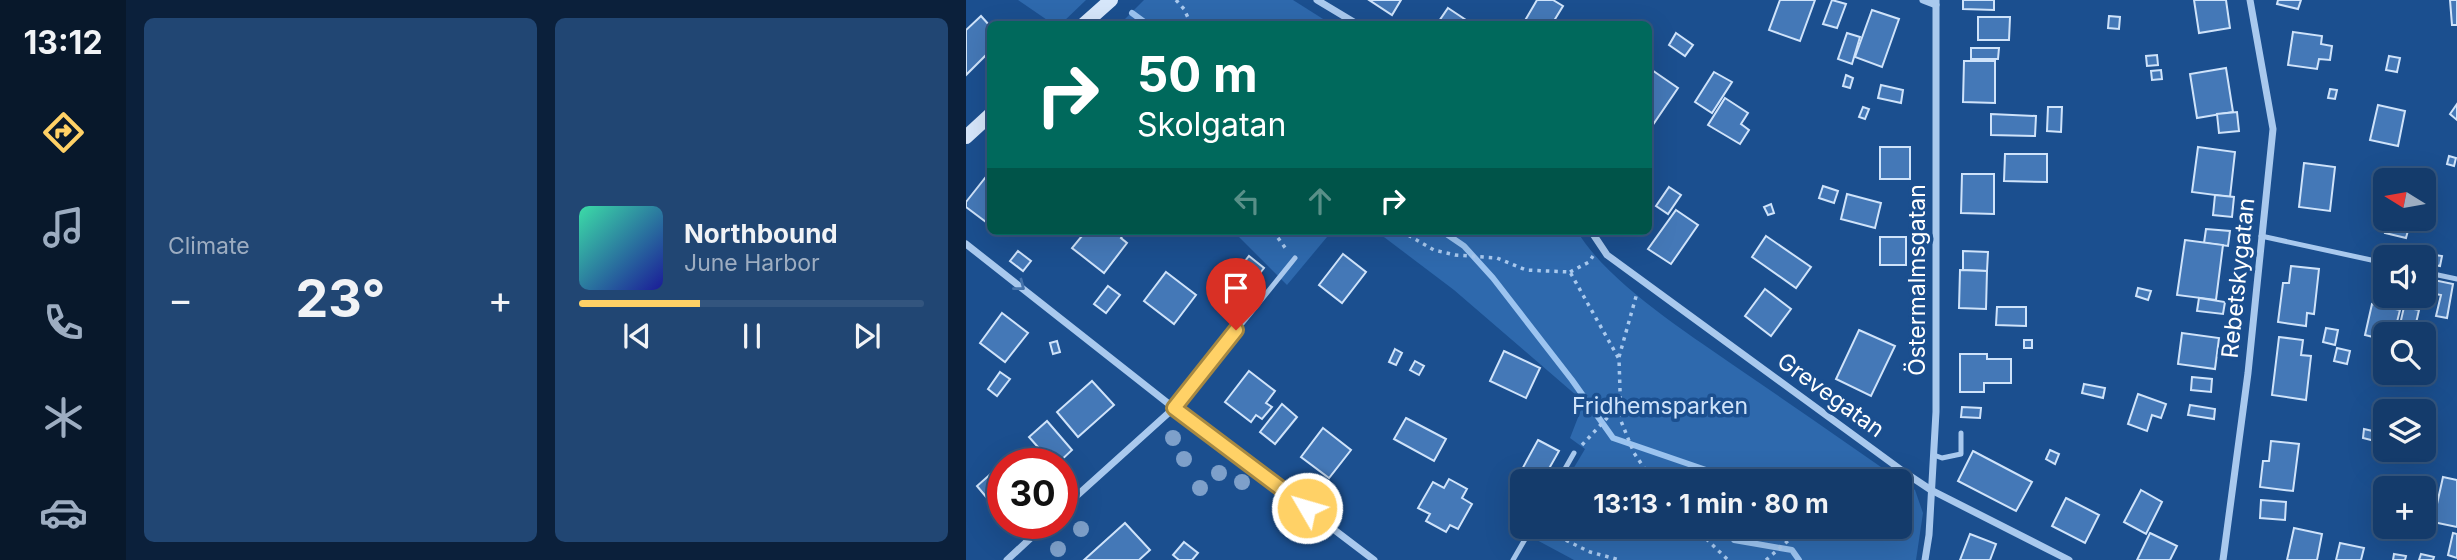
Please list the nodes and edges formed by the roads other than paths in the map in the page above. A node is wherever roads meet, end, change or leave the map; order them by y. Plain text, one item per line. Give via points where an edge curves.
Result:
1 (1111, 0) edge
2 (1318, 0) edge
3 (1923, 0) edge
4 (2250, 0) edge
5 (1936, 2) edge
6 (1087, 21) edge
7 (1352, 21) edge
8 (987, 118) edge
9 (966, 137) edge
10 (1594, 235) edge
11 (2261, 236) junction
12 (966, 244) edge
13 (1295, 258) dead end
14 (2373, 260) edge
15 (2436, 275) edge
16 (2457, 279) edge
17 (1174, 408) junction
18 (1961, 433) dead end
19 (1574, 453) road end
20 (1934, 455) junction
21 (1565, 469) edge
22 (1931, 489) junction
23 (1078, 495) edge
24 (1029, 539) edge
25 (1525, 539) edge
26 (1006, 560) edge
27 (1374, 560) edge
28 (1513, 560) edge
29 (1925, 560) edge
30 (2069, 560) edge
31 (2222, 560) edge

1 - 6 street
2 - 7 street
3 - 5 street
4 - 11 street, Rebetskygatan via 2273,129
5 - 20 street, Östermalmsgatan
8 - 9 street
10 - 22 street, Grevegatan via 1607,255
11 - 14 lane
11 - 31 street, Rebetskygatan via 2245,399
12 -> 17 street
13 - 17 lane
15 - 16 lane
17 - 23 street
17 - 27 street
18 - 20 lane via 1961,454
19 - 21 lane
20 - 22 street, Östermalmsgatan
22 - 29 street, Östermalmsgatan
22 - 30 street, Grevegatan
24 - 26 street
25 - 28 lane

